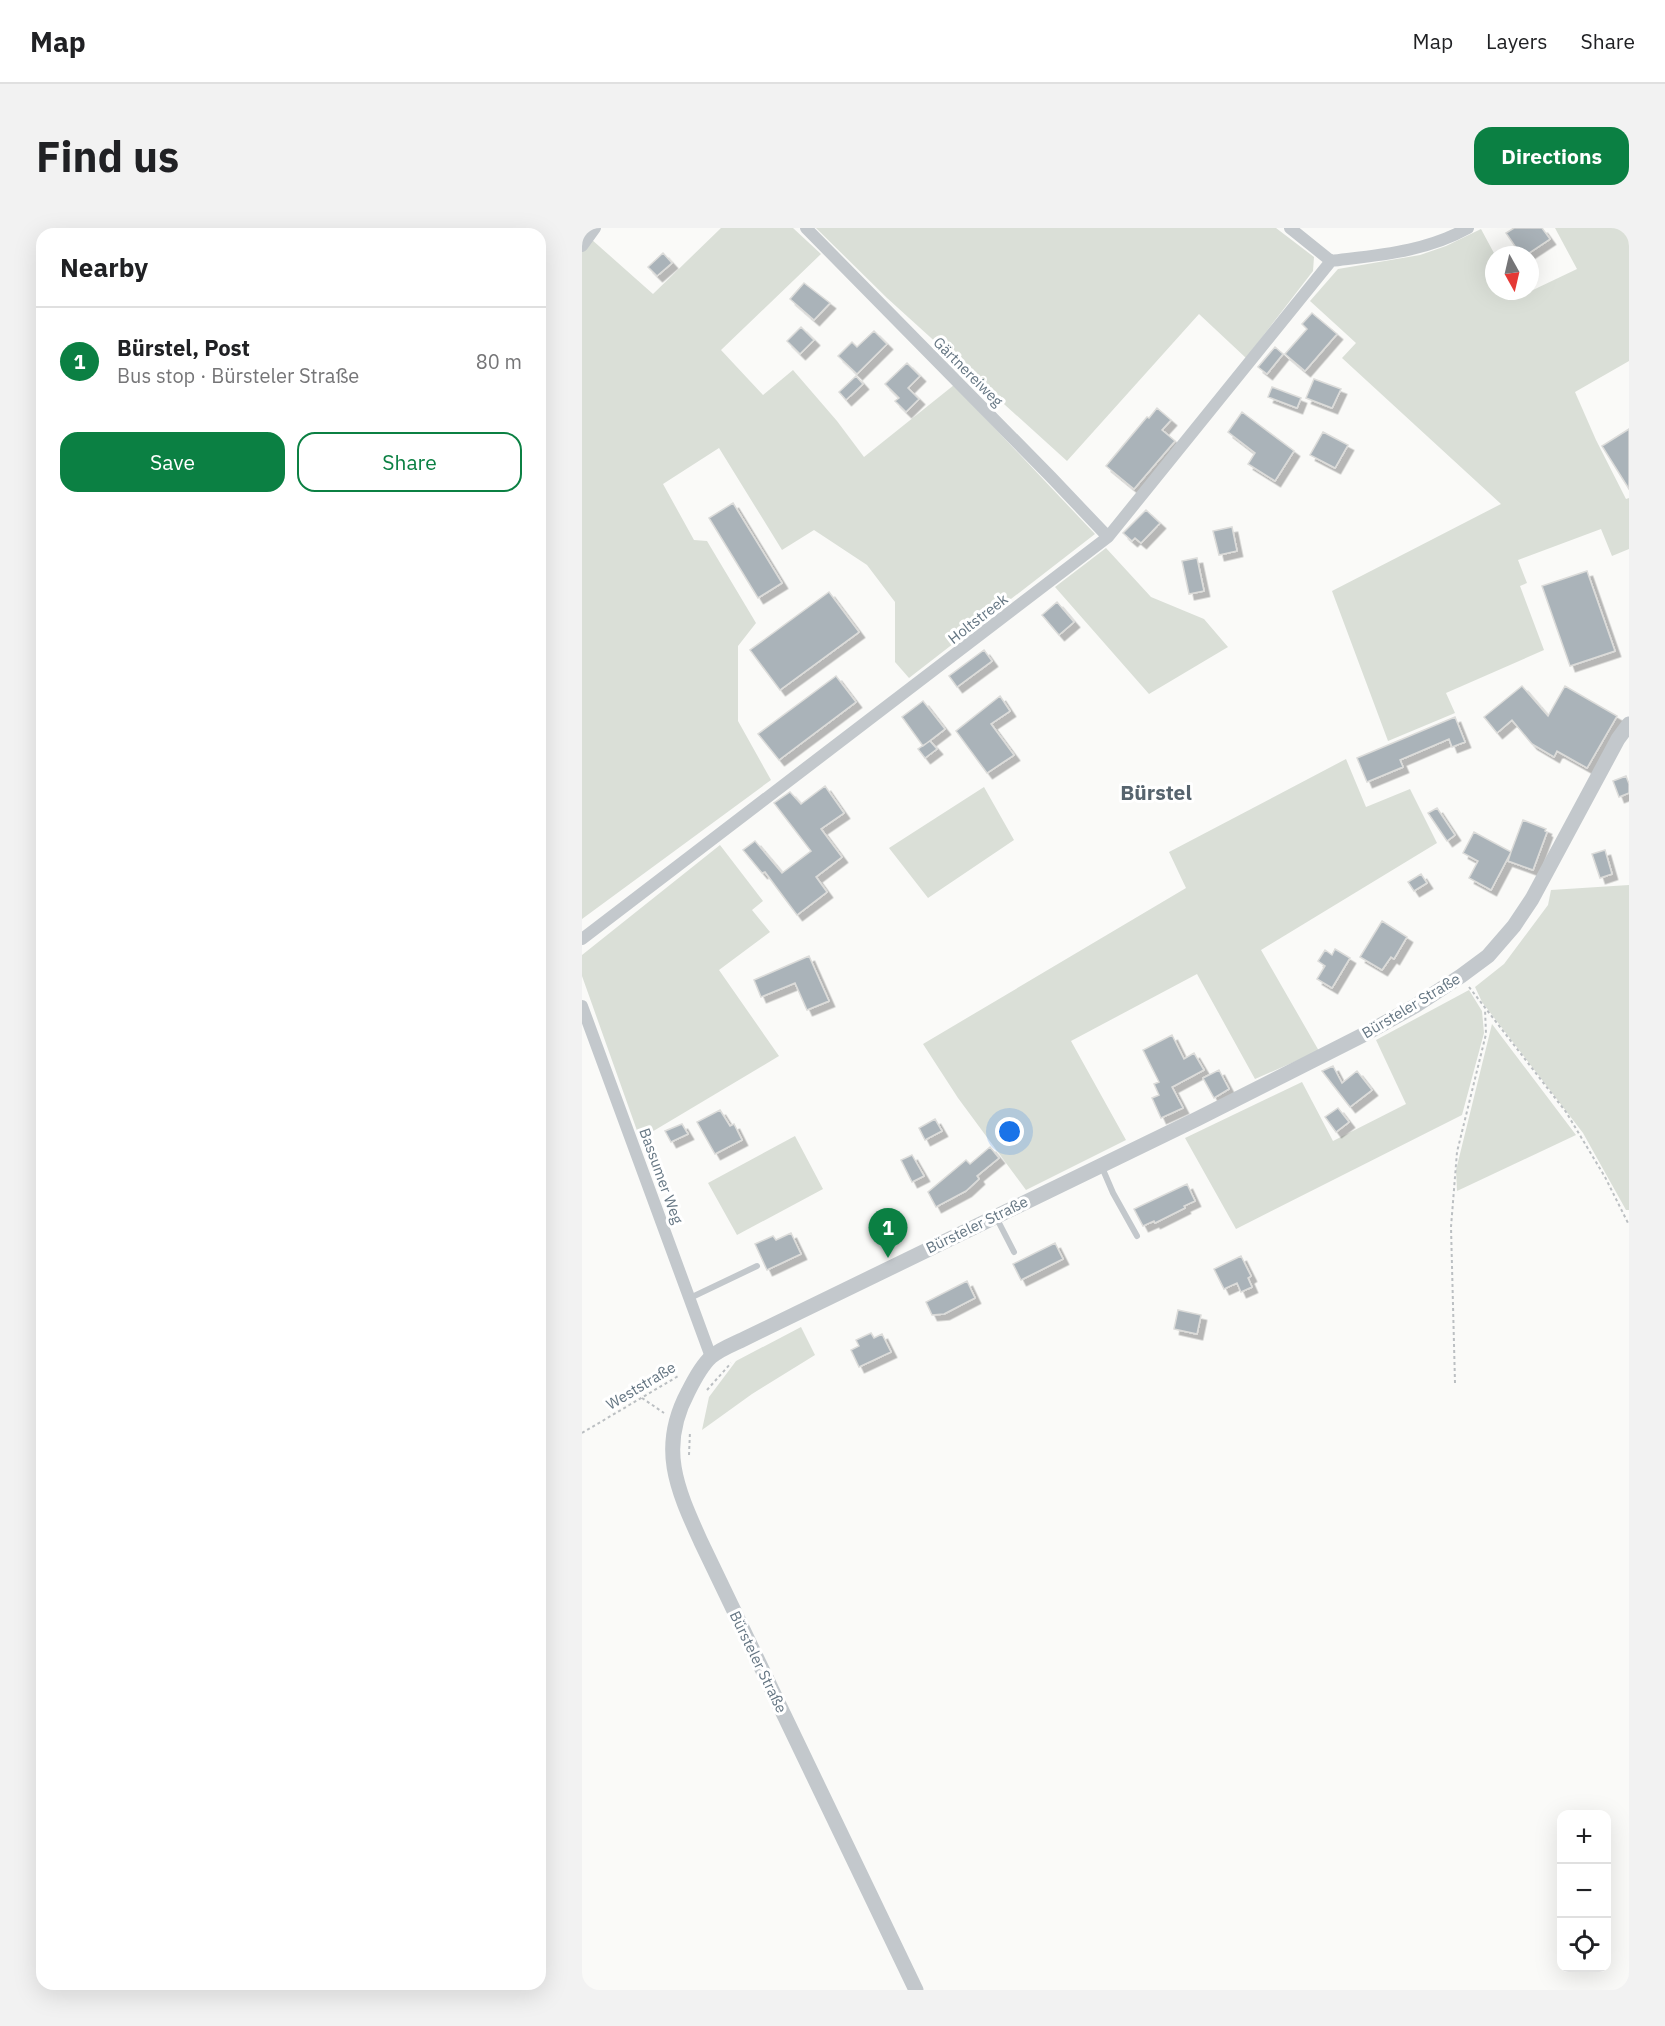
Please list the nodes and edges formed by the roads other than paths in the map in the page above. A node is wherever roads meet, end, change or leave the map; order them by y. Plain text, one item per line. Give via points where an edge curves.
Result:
1 (595, 228) edge
2 (806, 228) edge
3 (1290, 228) edge
4 (1468, 228) edge
5 (582, 246) edge
6 (1331, 261) junction
7 (1108, 537) junction
8 (1629, 724) edge
9 (582, 939) edge
10 (582, 1006) edge
11 (1101, 1165) junction
12 (996, 1217) junction
13 (1137, 1236) dead end
14 (1014, 1252) dead end
15 (757, 1266) dead end
16 (690, 1298) junction
17 (711, 1357) junction
18 (916, 1990) edge

1 - 5 street
2 - 7 street, Gärtnereiweg
3 - 6 street
4 - 6 street via 1399,253
6 - 7 street, Holtstreek
7 - 9 street, Holtstreek
8 - 11 street, Bürsteler Straße via 1532,899 1488,956 1372,1031
10 - 16 street, Bassumer Weg
11 - 12 street, Bürsteler Straße
11 - 13 lane
12 - 14 lane
12 - 17 street, Bürsteler Straße
15 - 16 lane
16 - 17 street, Bassumer Weg
17 - 18 street, Bürsteler Straße via 682,1403 678,1418 672,1446 680,1495

